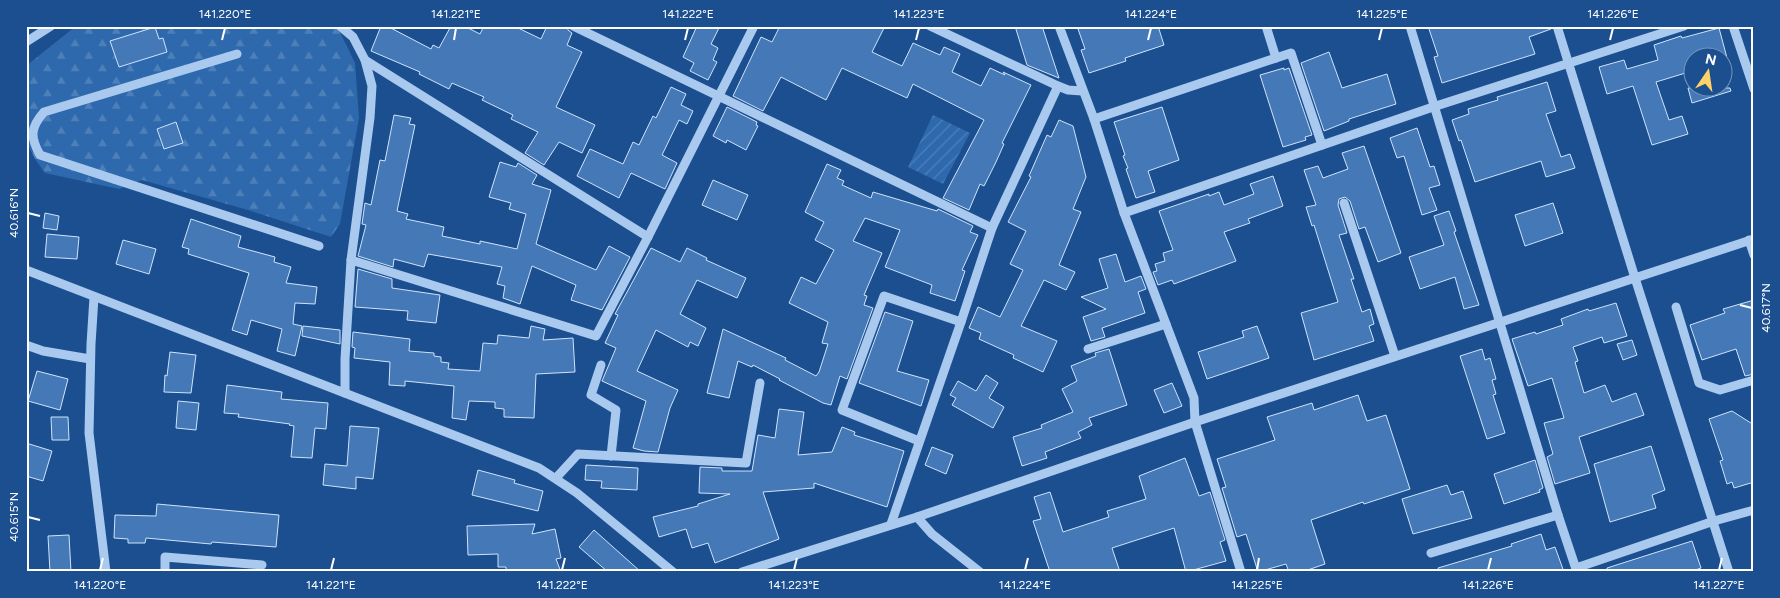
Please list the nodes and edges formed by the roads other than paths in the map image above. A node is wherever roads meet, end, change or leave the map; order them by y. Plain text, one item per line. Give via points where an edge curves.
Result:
1 (52, 26) edge
2 (340, 26) edge
3 (573, 26) edge
4 (754, 26) edge
5 (930, 26) edge
6 (1059, 26) edge
7 (1266, 26) edge
8 (1410, 26) edge
9 (1557, 26) edge
10 (1684, 26) edge
11 (1732, 26) edge
12 (26, 42) edge
13 (237, 54) dead end
14 (1276, 58) junction
15 (365, 60) junction
16 (1569, 64) junction
17 (1058, 86) junction
18 (1754, 89) edge
19 (1082, 91) junction
20 (720, 96) junction
21 (1434, 107) junction
22 (1094, 120) junction
23 (29, 142) edge
24 (1322, 145) junction
25 (1344, 203) dead end
26 (1124, 213) junction
27 (992, 228) junction
28 (648, 237) junction
29 (1751, 240) edge
30 (319, 246) dead end
31 (1754, 255) edge
32 (350, 260) junction
33 (26, 270) edge
34 (1635, 278) junction
35 (94, 297) junction
36 (1676, 307) dead end
37 (1500, 321) junction
38 (961, 322) junction
39 (1166, 324) junction
40 (26, 345) edge
41 (1088, 350) dead end
42 (1395, 356) junction
43 (90, 359) junction
44 (601, 365) dead end
45 (1754, 380) edge
46 (760, 383) dead end
47 (345, 393) junction
48 (1195, 422) junction
49 (919, 441) junction
50 (611, 456) junction
51 (556, 478) junction
52 (1754, 510) edge
53 (1558, 515) junction
54 (917, 516) junction
55 (1714, 521) junction
56 (891, 524) junction
57 (1431, 553) dead end
58 (262, 565) dead end
59 (1577, 570) edge
60 (106, 572) edge
61 (165, 572) edge
62 (673, 572) edge
63 (742, 572) edge
64 (980, 572) edge
65 (1241, 572) edge
66 (1729, 572) edge

1 - 12 street
2 - 15 street via 353,37
3 - 20 street
4 - 20 street
5 - 17 street
6 - 19 street
7 - 14 street
8 - 21 street
9 - 16 street
10 - 16 street
11 - 18 street
13 - 23 street via 44,112 34,124
14 - 22 street
14 - 24 street via 1290,52
15 - 28 street
15 - 32 street via 372,86 370,118
16 - 21 street
16 - 34 street
17 - 19 street
17 - 27 street
19 - 22 street
20 - 27 street
20 - 28 street
21 - 24 street
21 - 37 street
22 - 26 street
23 - 30 street via 40,155
24 - 26 street
25 - 42 street
26 - 39 street
27 - 38 street
28 - 32 street via 596,336
29 - 31 street
29 - 34 street
32 - 47 street
33 - 35 street
34 - 37 street
34 - 55 street
35 - 43 street
35 - 47 street
36 - 45 street via 1699,383 1720,390
37 - 42 street
37 - 53 street
38 - 49 street
38 - 49 street via 884,296 842,410
39 - 41 street
39 - 48 street via 1194,398
40 - 43 street
42 - 48 street
43 - 60 street via 89,433
44 - 50 street via 591,395 616,410
46 - 50 street via 746,463
47 - 51 street via 539,468
48 - 54 street
48 - 65 street
49 - 56 street
50 - 51 street via 578,454
51 - 62 street
52 - 55 street
53 - 57 street
53 - 59 street
54 - 56 street
54 - 64 street via 932,534
55 - 59 street
55 - 66 street
56 - 63 street
58 - 61 street via 166,557

